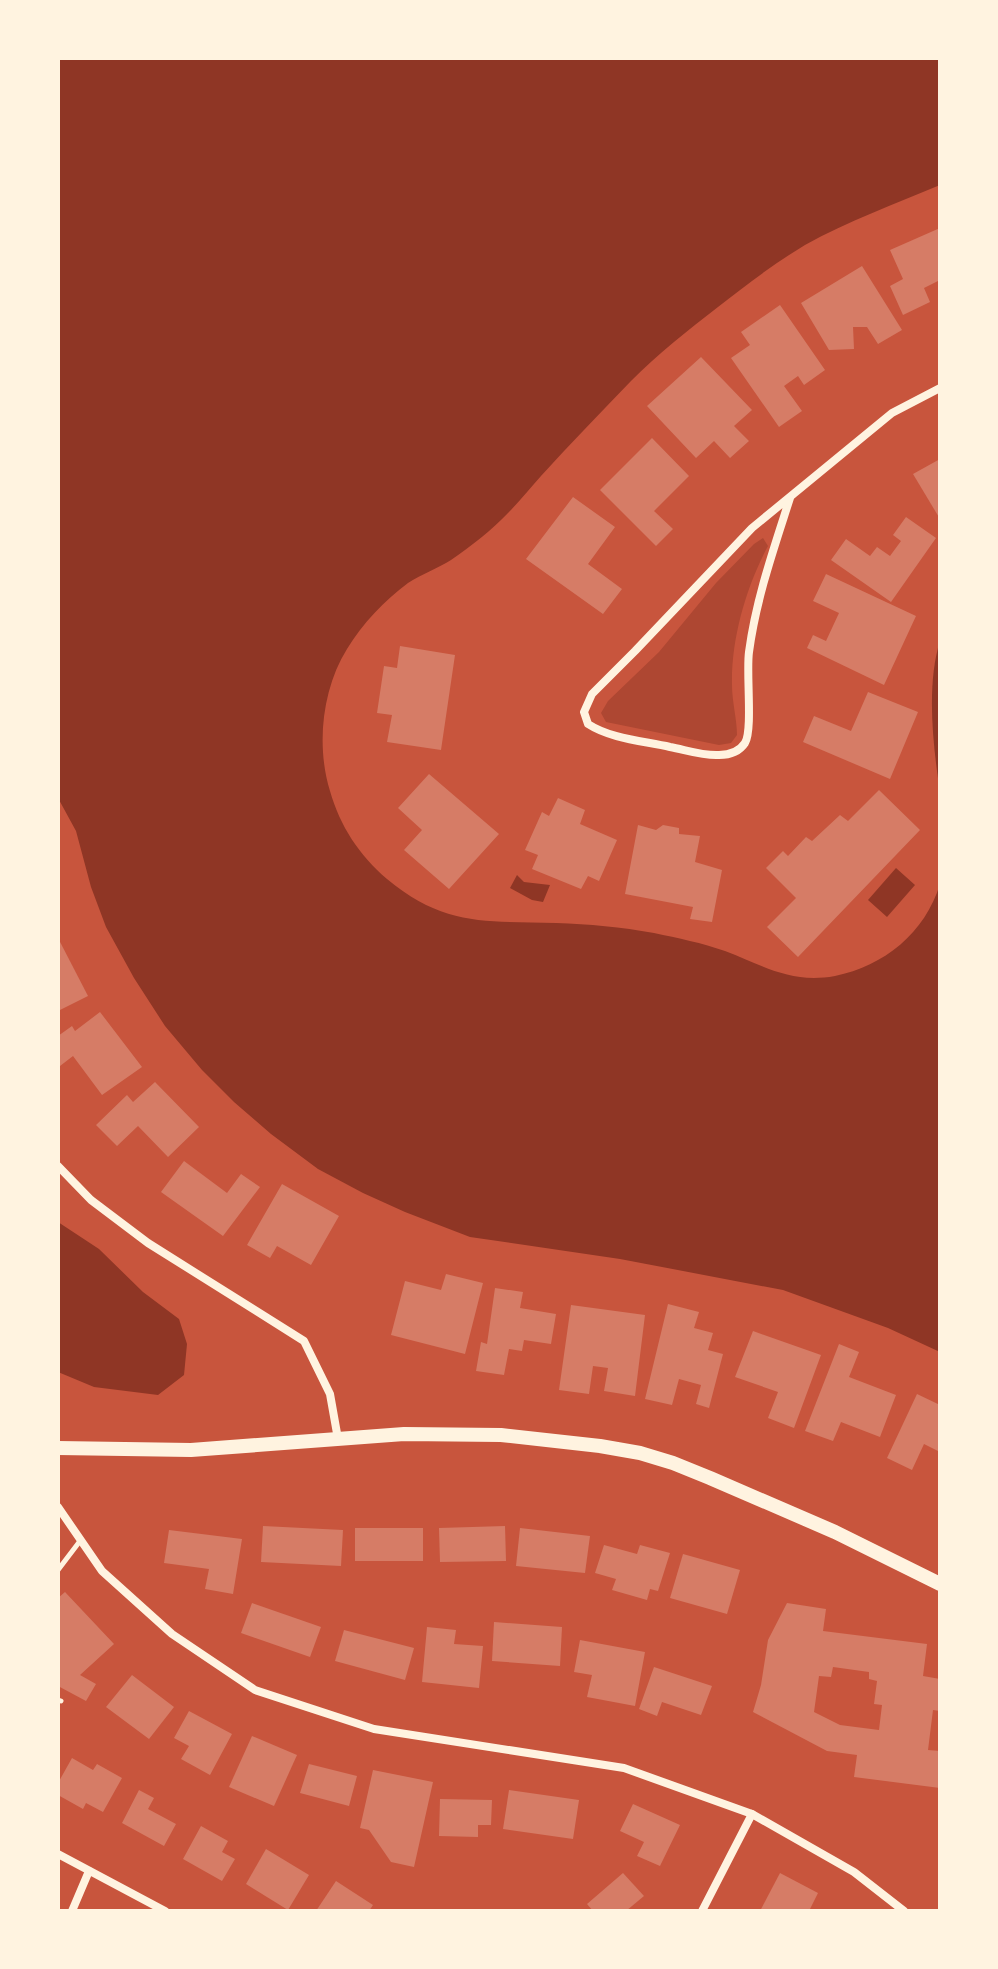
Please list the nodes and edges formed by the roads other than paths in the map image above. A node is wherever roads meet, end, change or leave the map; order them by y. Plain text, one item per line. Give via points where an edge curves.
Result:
1 (940, 388) edge
2 (790, 498) junction
3 (58, 1166) edge
4 (338, 1439) junction
5 (58, 1448) edge
6 (58, 1507) edge
7 (81, 1541) junction
8 (58, 1570) edge
9 (940, 1584) edge
10 (752, 1814) junction
11 (58, 1854) edge
12 (89, 1871) junction
13 (72, 1911) edge
14 (165, 1911) edge
15 (702, 1911) edge
16 (904, 1911) edge

1 - 2 street via 892,413
2 - 2 street via 752,528 592,694 584,712 588,724 606,733 706,755 727,755 743,747 749,724 748,654
3 - 4 street via 91,1200 148,1243 304,1341 330,1394
4 - 5 street via 191,1450
4 - 9 street via 501,1435 640,1453 710,1478
6 - 7 street
7 - 8 lane
7 - 10 street via 102,1571 172,1634 255,1690 374,1729 624,1768
10 - 15 street
10 - 16 street via 854,1872
11 - 12 street
12 - 13 street
12 - 14 street

